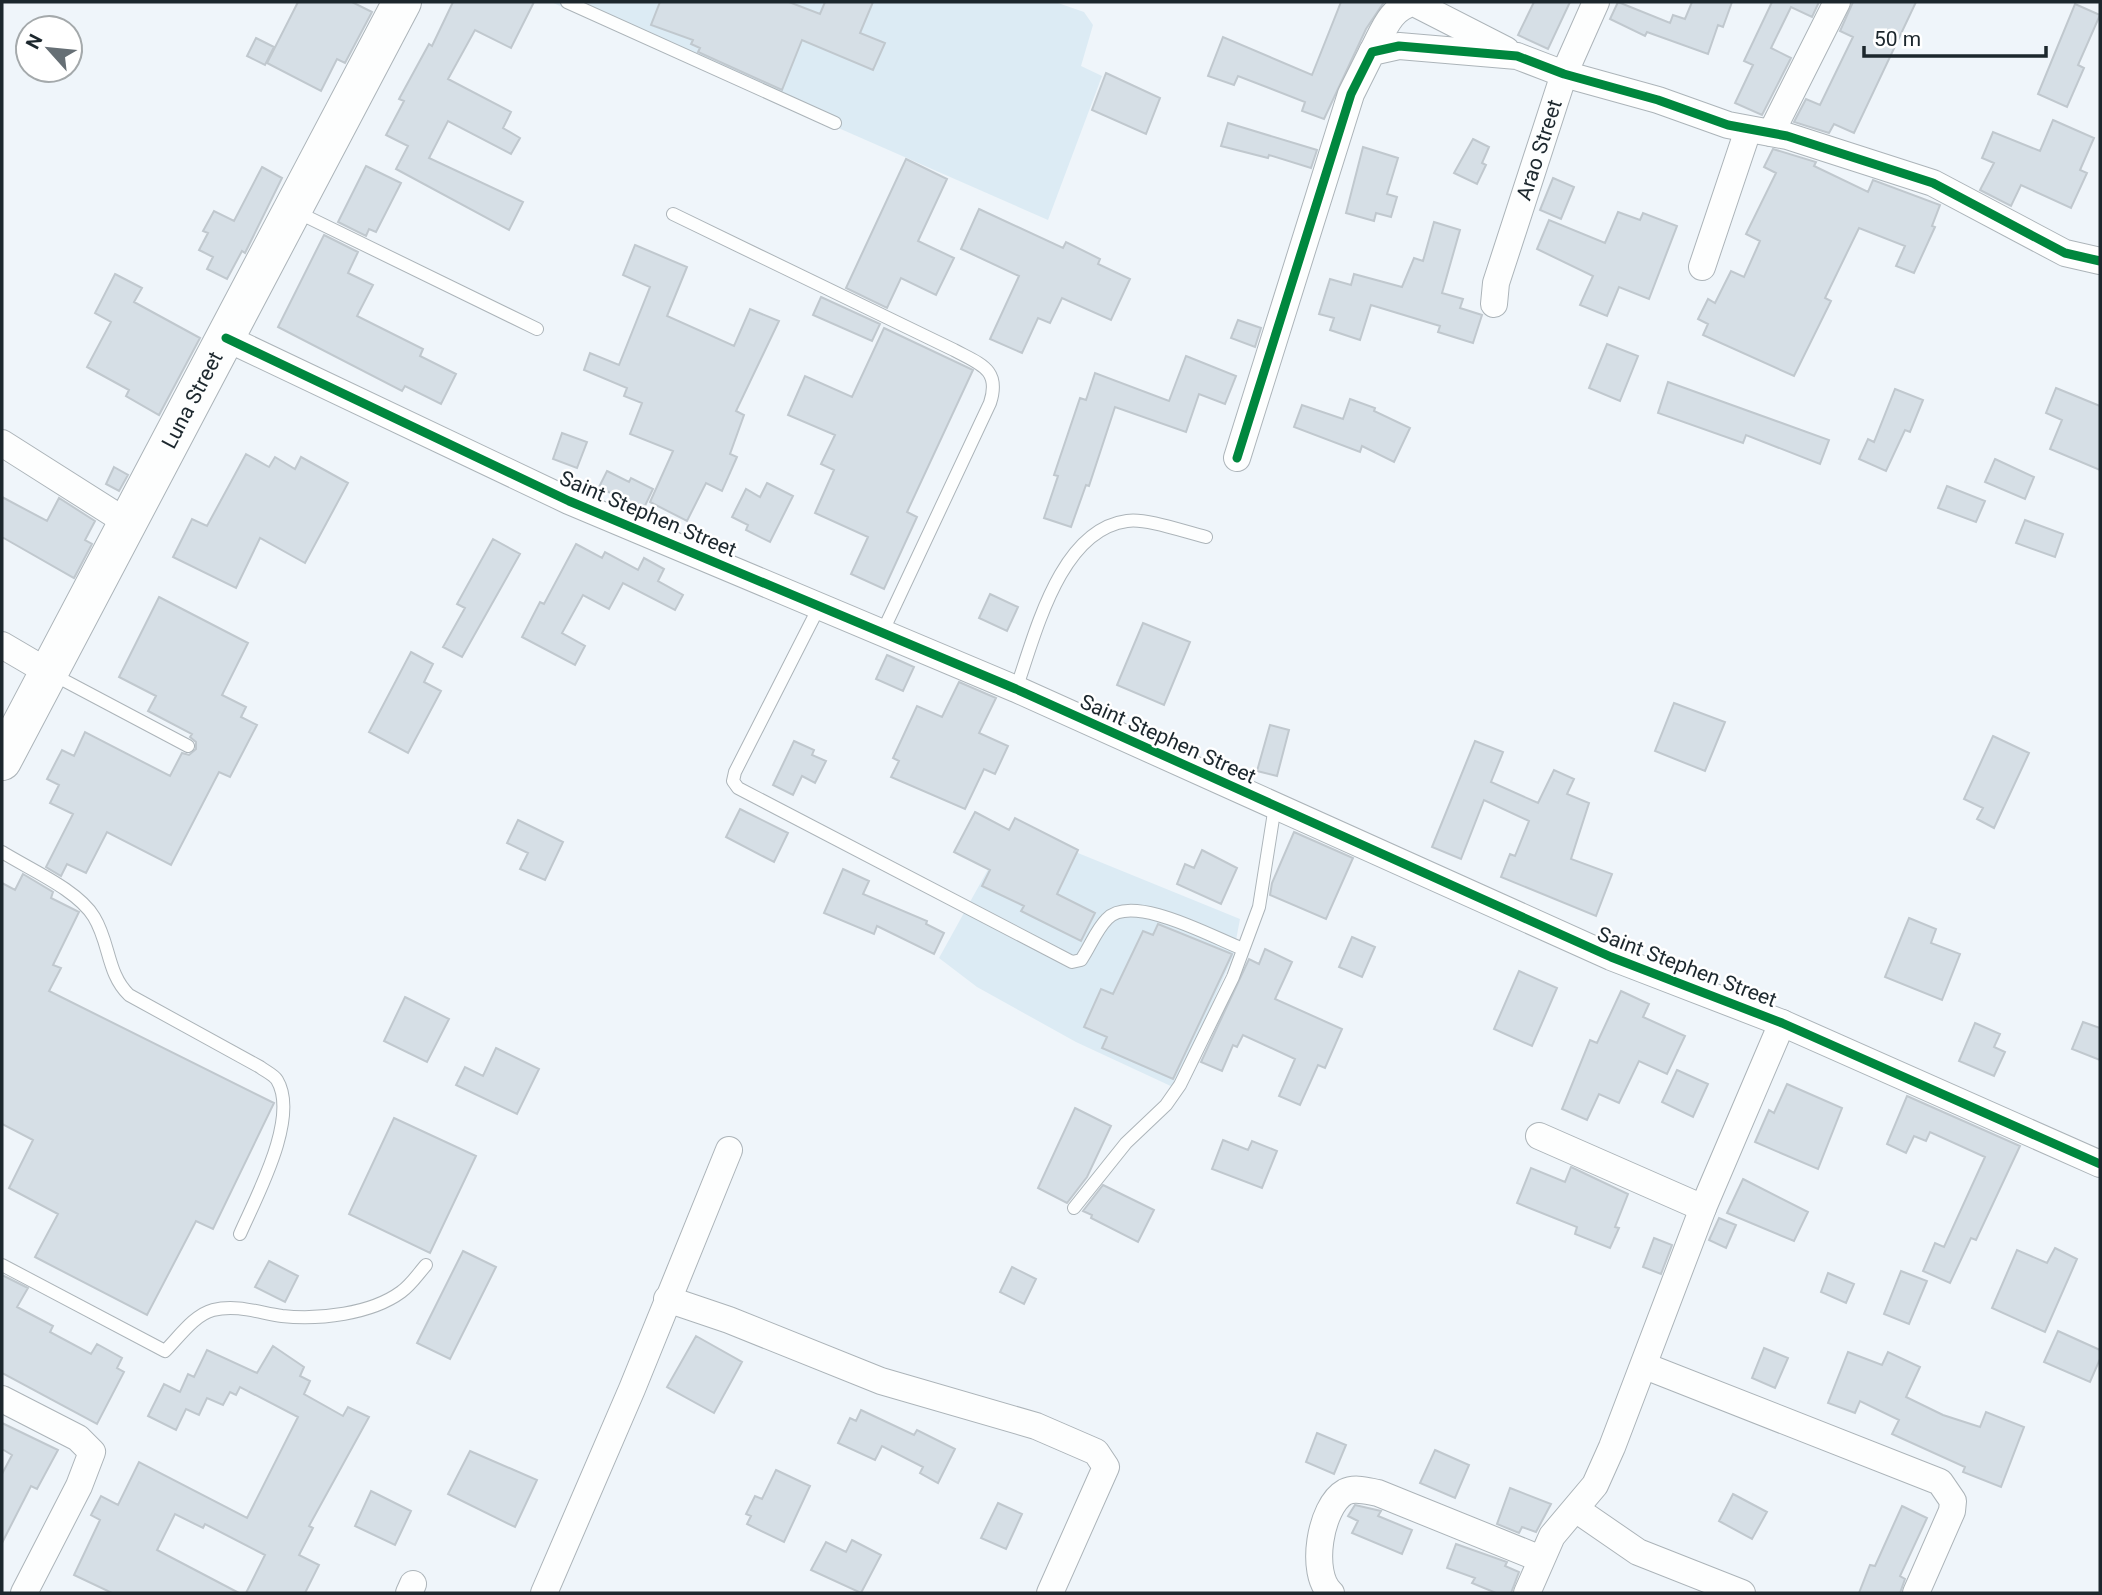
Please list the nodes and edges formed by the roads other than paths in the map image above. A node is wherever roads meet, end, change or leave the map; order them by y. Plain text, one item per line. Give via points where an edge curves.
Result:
1 (402, 2) edge
2 (567, 2) edge
3 (1596, 2) edge
4 (1837, 2) edge
5 (1372, 52) junction
6 (1517, 56) junction
7 (1564, 74) junction
8 (835, 123) dead end
9 (1760, 132) junction
10 (293, 210) junction
11 (673, 214) dead end
12 (2100, 261) edge
13 (1702, 267) dead end
14 (1494, 304) dead end
15 (537, 329) dead end
16 (226, 338) junction
17 (2, 443) edge
18 (1237, 458) dead end
19 (128, 523) junction
20 (1206, 537) dead end
21 (820, 607) junction
22 (882, 633) junction
23 (2, 645) edge
24 (48, 671) junction
25 (1016, 689) junction
26 (188, 746) dead end
27 (2, 761) edge
28 (1275, 806) junction
29 (2, 852) edge
30 (1243, 949) junction
31 (1782, 1023) junction
32 (1539, 1136) dead end
33 (729, 1150) dead end
34 (2100, 1164) edge
35 (1074, 1208) dead end
36 (1703, 1208) junction
37 (240, 1234) dead end
38 (2, 1265) edge
39 (426, 1265) dead end
40 (667, 1299) junction
41 (1645, 1366) junction
42 (2, 1399) edge
43 (1577, 1510) junction
44 (1541, 1559) junction
45 (24, 1593) edge
46 (544, 1593) edge
47 (1051, 1593) edge
48 (1331, 1593) edge
49 (1527, 1593) edge
50 (1742, 1593) edge
51 (1916, 1593) edge

1 - 10 main road, Luna Street
2 - 8 lane
3 - 7 street, Arao Street
4 - 9 street
5 - 6 street via 1399,46
5 - 6 street via 1394,13 1414,3
5 - 18 street via 1351,94
6 - 7 street
7 - 9 street
7 - 14 street, Arao Street via 1496,283
9 - 12 street via 1933,183 2065,253
9 - 13 street
10 - 15 lane
10 - 16 main road, Luna Street
11 - 22 lane via 954,350 984,366 992,376 995,389 990,403
16 - 19 main road, Luna Street
16 - 21 street, Saint Stephen Street via 569,501
17 - 19 street
19 - 24 main road, Luna Street
20 - 25 lane via 1128,521 1088,540 1059,578
21 - 22 street, Saint Stephen Street
21 - 30 lane via 735,772 733,781 738,788 1072,962 1081,960 1107,919 1117,911 1131,909 1149,911
22 - 25 street, Saint Stephen Street
23 - 24 street
24 - 26 lane
24 - 27 main road, Luna Street
25 - 28 street, Saint Stephen Street
28 - 30 lane via 1259,907
28 - 31 street, Saint Stephen Street via 1611,957
29 - 37 lane via 61,887 93,914 117,985 129,995 277,1080 282,1100 279,1144
30 - 35 lane via 1167,1105 1126,1143
31 - 34 street, Saint Stephen Street
31 - 36 street
32 - 36 street
33 - 40 street
36 - 41 street
38 - 39 lane via 165,1351 198,1318 214,1310 317,1317 381,1305 403,1291
40 - 46 street
40 - 47 street via 881,1381 1036,1426 1096,1452 1107,1467
41 - 43 street via 1595,1485
41 - 51 street via 1940,1482 1953,1500 1952,1511
42 - 45 street via 78,1438 92,1452
43 - 44 street via 1552,1536
43 - 50 street via 1638,1552
44 - 48 street via 1378,1493 1356,1489 1336,1500 1321,1536 1321,1578
44 - 49 street

